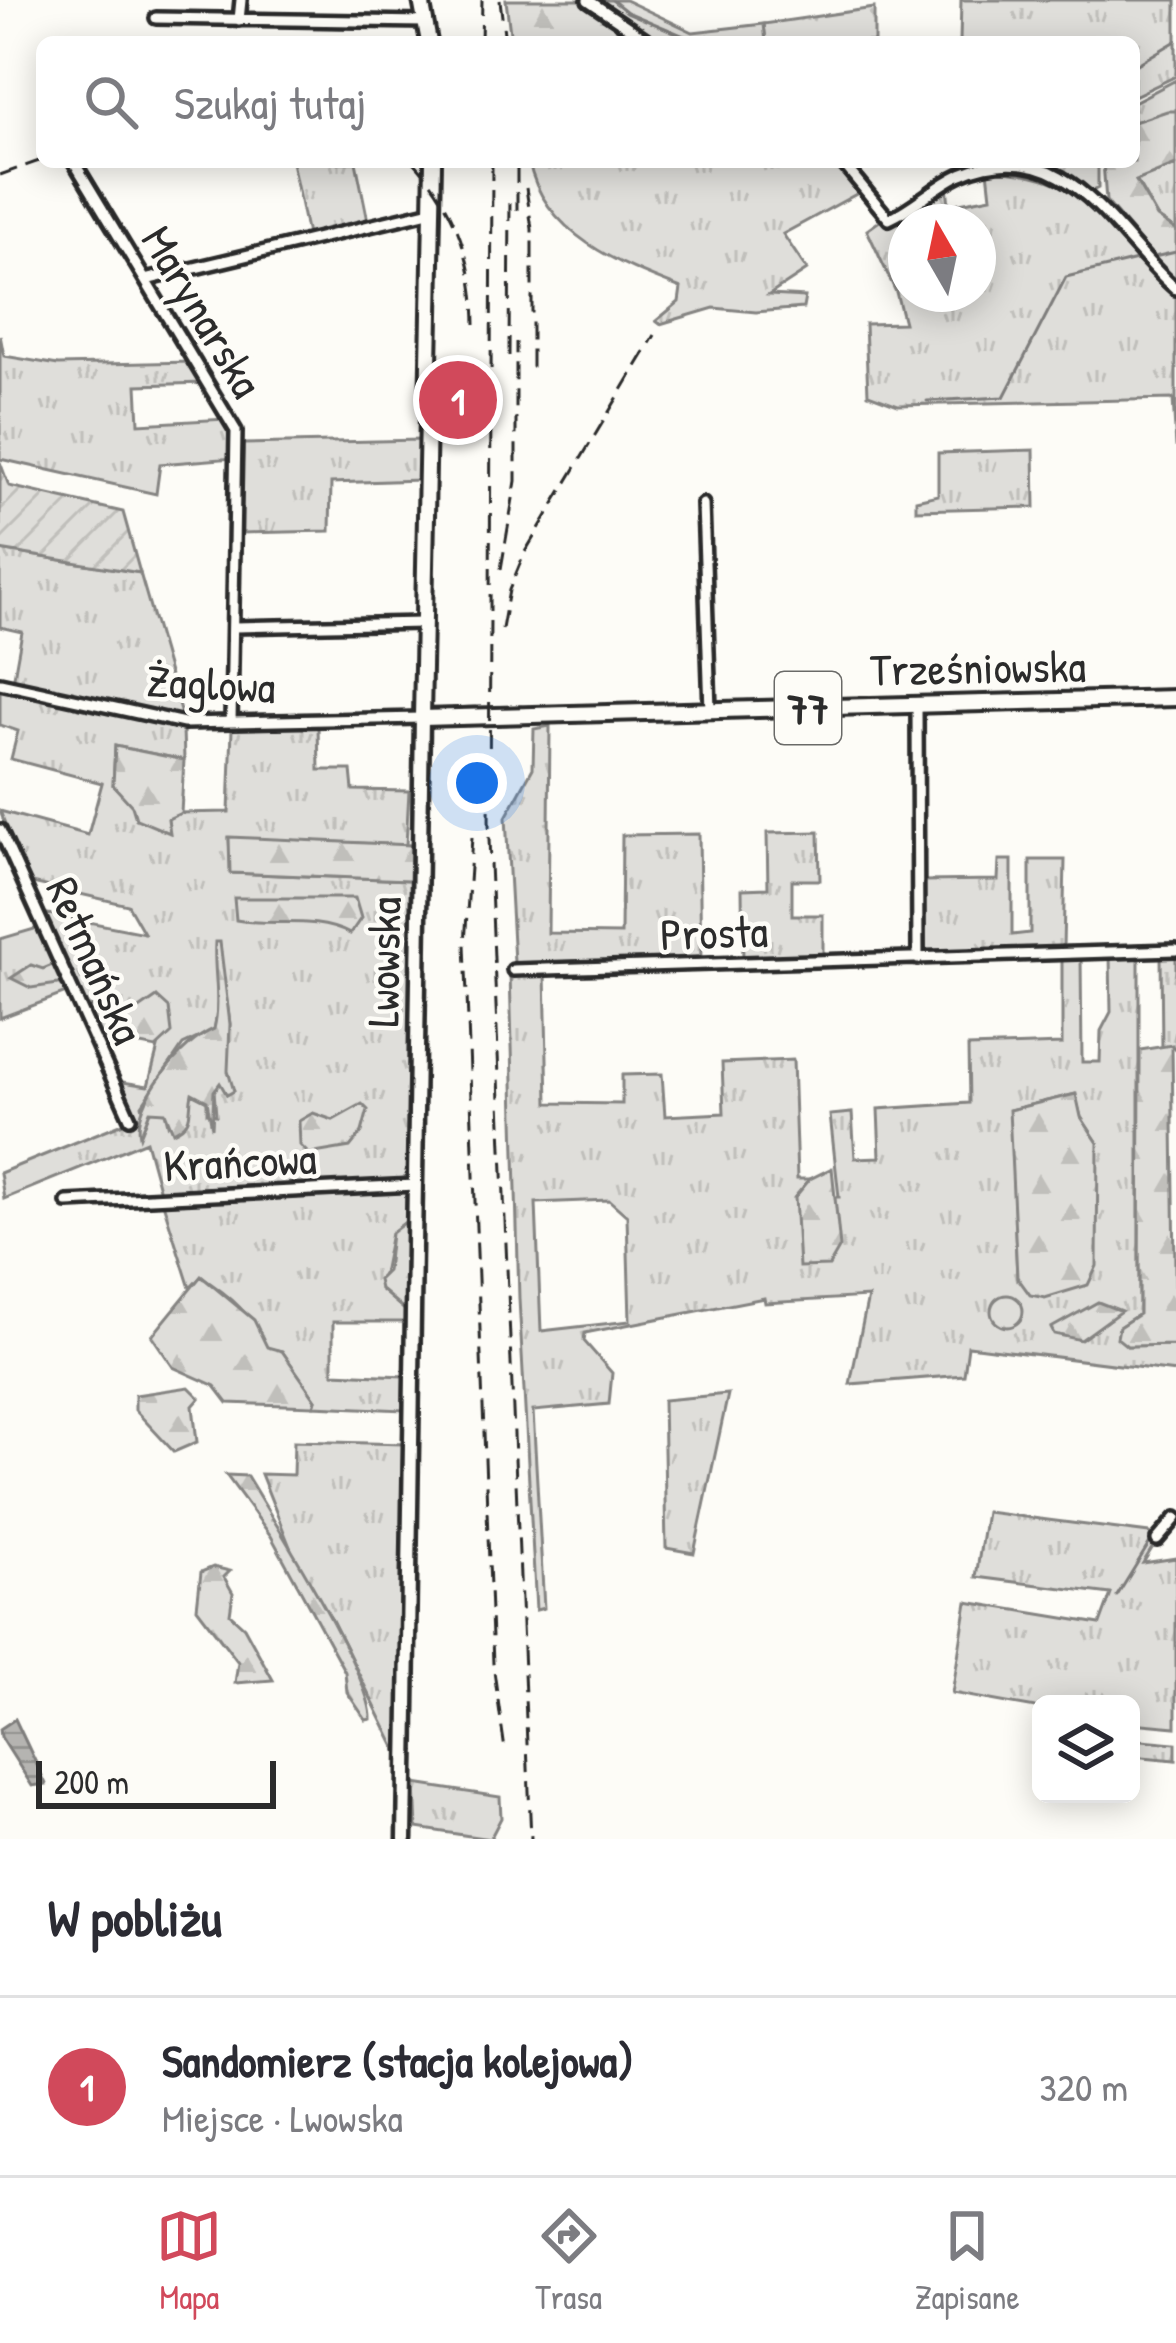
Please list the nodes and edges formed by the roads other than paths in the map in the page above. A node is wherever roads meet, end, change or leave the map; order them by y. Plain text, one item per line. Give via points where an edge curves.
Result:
1 (241, 0) edge
2 (421, 0) edge
3 (588, 0) edge
4 (156, 18) dead end
5 (239, 20) junction
6 (426, 22) junction
7 (428, 36) edge
8 (641, 36) edge
9 (78, 168) edge
10 (433, 168) edge
11 (847, 168) edge
12 (983, 168) edge
13 (1007, 168) edge
14 (432, 211) junction
15 (146, 280) junction
16 (1176, 289) edge
17 (703, 504) dead end
18 (423, 623) junction
19 (235, 627) junction
20 (0, 683) edge
21 (1176, 698) edge
22 (916, 705) junction
23 (710, 710) junction
24 (422, 718) junction
25 (231, 722) junction
26 (0, 830) edge
27 (1176, 950) edge
28 (918, 959) junction
29 (513, 970) dead end
30 (130, 1118) dead end
31 (415, 1185) junction
32 (68, 1202) dead end
33 (1176, 1518) edge
34 (1157, 1540) dead end
35 (405, 1839) edge

1 - 5 street
2 - 6 main road
3 - 8 street
4 - 5 street
5 - 6 street
6 - 7 main road
9 - 15 street, Marynarska
10 - 14 main road, Lwowska
11 - 12 street via 889,219
13 - 16 street via 1060,178 1099,201
14 - 15 street
14 - 18 main road, Lwowska
15 - 19 street, Marynarska via 236,431
17 - 23 street
18 - 19 street
18 - 24 main road, Lwowska
19 - 25 street, Marynarska
20 - 25 street, Żaglowa via 170,722
21 - 22 main road, Trześniowska / 77
22 - 23 main road, Trześniowska / 77
22 - 28 street
23 - 24 main road, Trześniowska / 77
24 - 25 street, Żaglowa
24 - 31 main road, Lwowska
26 - 30 street, Retmańska
27 - 28 street, Prosta
28 - 29 street, Prosta
31 - 32 street, Krańcowa
31 - 35 main road, Lwowska
33 - 34 street

